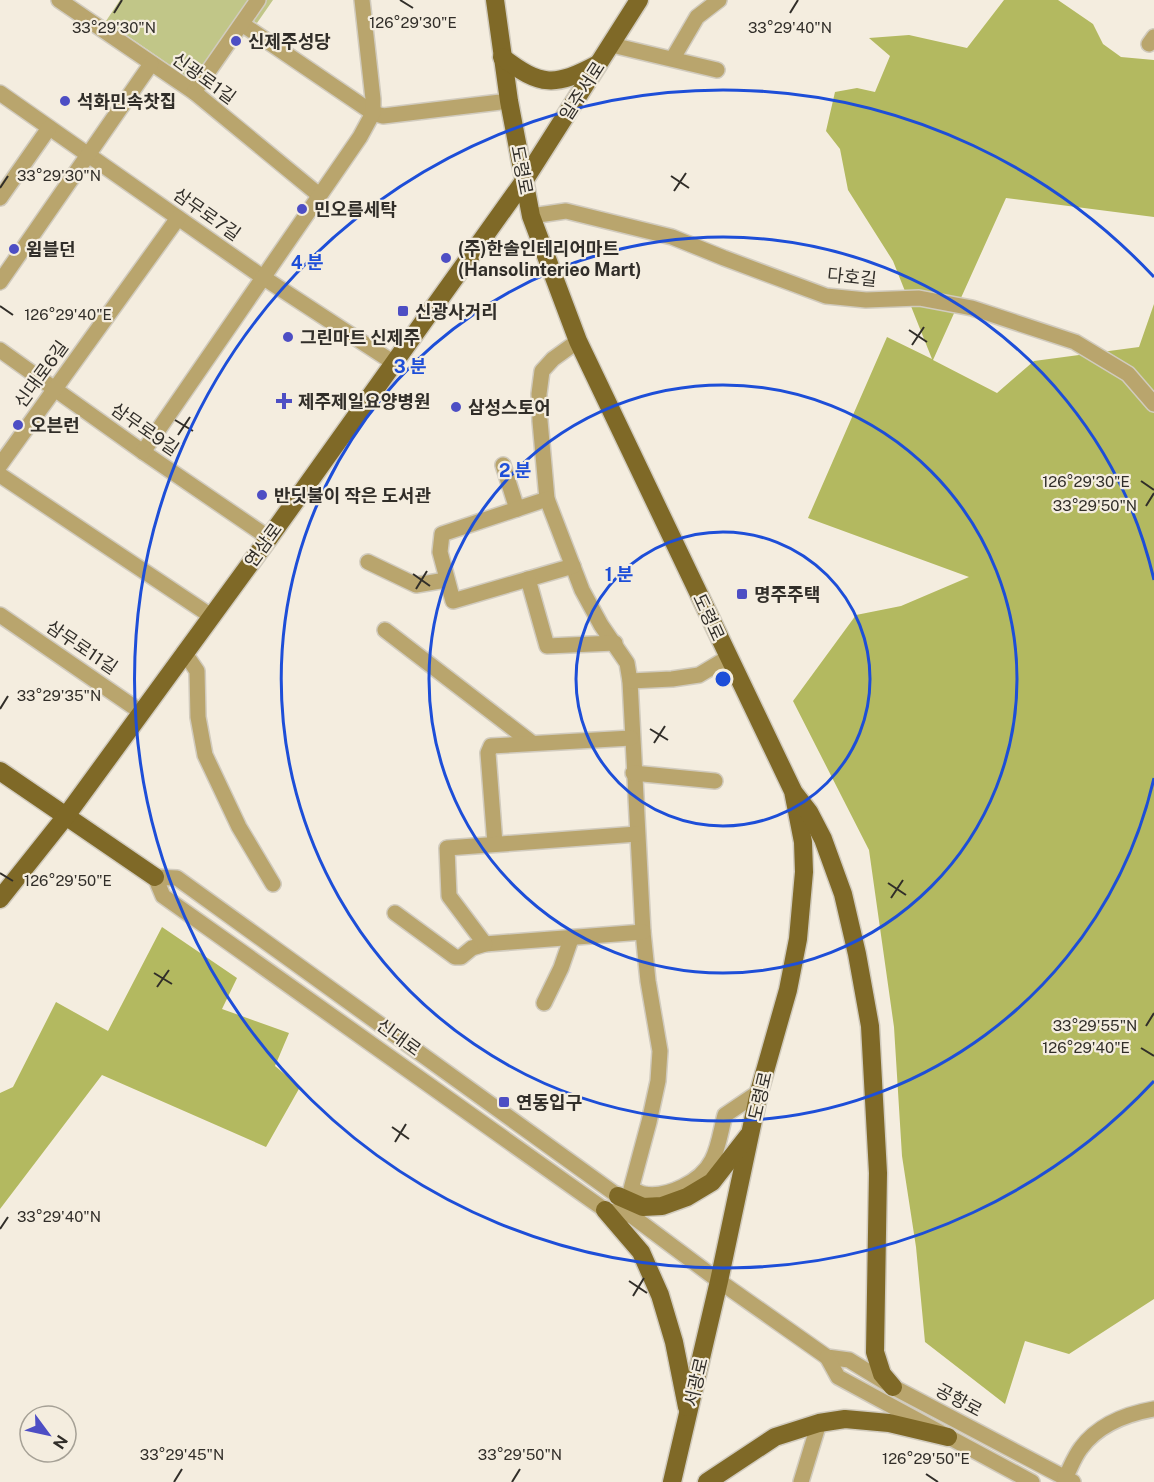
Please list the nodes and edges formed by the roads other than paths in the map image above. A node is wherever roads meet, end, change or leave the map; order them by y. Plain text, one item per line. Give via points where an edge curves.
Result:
1 (60, 0) edge
2 (258, 0) edge
3 (362, 0) edge
4 (495, 0) edge
5 (639, 0) edge
6 (719, 0) edge
7 (242, 24) junction
8 (612, 45) junction
9 (502, 57) junction
10 (673, 58) junction
11 (600, 63) junction
12 (151, 64) junction
13 (717, 70) dead end
14 (194, 92) junction
15 (0, 93) edge
16 (508, 101) junction
17 (373, 113) junction
18 (49, 128) junction
19 (89, 156) junction
20 (524, 181) junction
21 (2, 190) edge
22 (319, 195) junction
23 (531, 216) junction
24 (178, 218) junction
25 (264, 278) junction
26 (0, 282) edge
27 (578, 341) junction
28 (0, 350) edge
29 (393, 363) junction
30 (54, 389) junction
31 (1154, 404) edge
32 (143, 452) junction
33 (0, 465) edge
34 (503, 465) dead end
35 (0, 475) edge
36 (547, 499) junction
37 (517, 509) junction
38 (269, 538) junction
39 (368, 562) dead end
40 (573, 566) junction
41 (528, 579) junction
42 (446, 580) junction
43 (0, 615) edge
44 (211, 616) junction
45 (385, 630) dead end
46 (615, 643) junction
47 (184, 652) junction
48 (729, 657) junction
49 (630, 681) junction
50 (141, 711) junction
51 (631, 738) junction
52 (532, 743) junction
53 (0, 771) edge
54 (633, 773) junction
55 (715, 782) dead end
56 (793, 791) junction
57 (66, 816) junction
58 (637, 834) junction
59 (495, 844) junction
60 (155, 877) junction
61 (273, 884) dead end
62 (0, 899) edge
63 (395, 913) dead end
64 (643, 933) junction
65 (571, 939) junction
66 (485, 944) junction
67 (544, 1003) dead end
68 (759, 1092) junction
69 (751, 1132) junction
70 (618, 1196) junction
71 (605, 1210) junction
72 (632, 1216) junction
73 (719, 1281) junction
74 (827, 1357) junction
75 (893, 1387) junction
76 (1154, 1408) edge
77 (688, 1414) junction
78 (819, 1423) junction
79 (948, 1437) junction
80 (1069, 1480) edge
81 (672, 1482) edge
82 (707, 1482) edge
83 (801, 1482) edge
84 (1032, 1482) edge

1 - 12 street, 신광로1길
2 - 7 street
3 - 17 street
4 - 9 main road, 도령로
5 - 8 main road, 일주서로
6 - 10 street via 697,17
7 - 14 street
7 - 17 street
8 - 10 street
8 - 11 main road, 일주서로
9 - 11 main road via 530,76 551,81 578,75
9 - 16 main road, 도령로
10 - 13 street
11 - 20 main road, 일주서로
12 - 14 street, 신광로1길
12 - 19 street
14 - 22 street, 신광로1길
15 - 18 street, 삼무로7길
16 - 17 street via 383,116
16 - 20 main road, 도령로
17 - 22 street
18 - 19 street, 삼무로7길
18 - 21 street
19 - 24 street, 삼무로7길
19 - 26 street
20 - 23 main road, 도령로
20 - 29 main road, 연삼로
22 - 25 street
23 - 27 main road, 도령로
23 - 31 street, 다호길 via 566,211 672,237 825,296 866,300 919,298 972,308 1075,342 1128,374
24 - 25 street, 삼무로7길
24 - 30 street, 신대로6길
25 - 29 street, 삼무로7길
25 - 32 street
27 - 36 street via 542,371 540,421
27 - 48 main road, 도령로
28 - 30 street, 삼무로9길
29 - 38 main road, 연삼로
30 - 32 street, 삼무로9길
30 - 33 street, 신대로6길
32 - 38 street, 삼무로9길
34 - 37 street
35 - 44 street
36 - 37 street
36 - 40 street
37 - 42 street via 442,534 440,552
38 - 44 main road, 연삼로
39 - 42 street via 416,585
40 - 41 street
40 - 46 street via 582,590
41 - 42 street via 453,601
41 - 46 street via 547,646
43 - 50 street, 삼무로11길
44 - 47 main road, 연삼로
45 - 52 street
46 - 49 street via 627,663
47 - 50 main road, 연삼로
47 - 61 street via 197,671 198,717 206,754 239,827
48 - 49 street via 699,675
48 - 56 main road, 도령로
49 - 51 street
50 - 57 main road, 연삼로
51 - 52 street
51 - 54 street
52 - 59 street via 490,746
53 - 57 main road, 신대로
54 - 55 street
54 - 58 street
56 - 68 main road, 도령로 via 803,842 802,904 788,990
56 - 75 main road via 823,839 843,894 870,1026 878,1173 875,1352 882,1374
57 - 60 main road, 신대로
57 - 62 main road, 연삼로
58 - 59 street
58 - 64 street
59 - 66 street via 447,848 449,896
60 - 70 street, 신대로 via 177,878
60 - 71 street, 신대로 via 163,896
63 - 66 street via 455,957
64 - 65 street
64 - 68 street via 660,1051 658,1081 631,1189 658,1194 698,1178 712,1161 725,1115
65 - 66 street
65 - 67 street
68 - 69 main road, 도령로
69 - 70 main road via 712,1182 687,1197 643,1208
69 - 73 main road, 도령로
70 - 72 street, 신대로
71 - 72 street, 신대로
71 - 77 main road via 641,1252 660,1294
72 - 73 street, 신대로
73 - 74 street, 공항로
73 - 77 main road, 서광로
74 - 75 street, 공항로 via 849,1360
74 - 79 street, 공항로 via 838,1377
75 - 80 street, 공항로
76 - 80 street via 1134,1412 1104,1426 1081,1449
77 - 81 main road, 서광로
78 - 79 main road via 845,1419 890,1423
78 - 82 main road via 775,1437
78 - 83 street
79 - 84 street, 공항로

